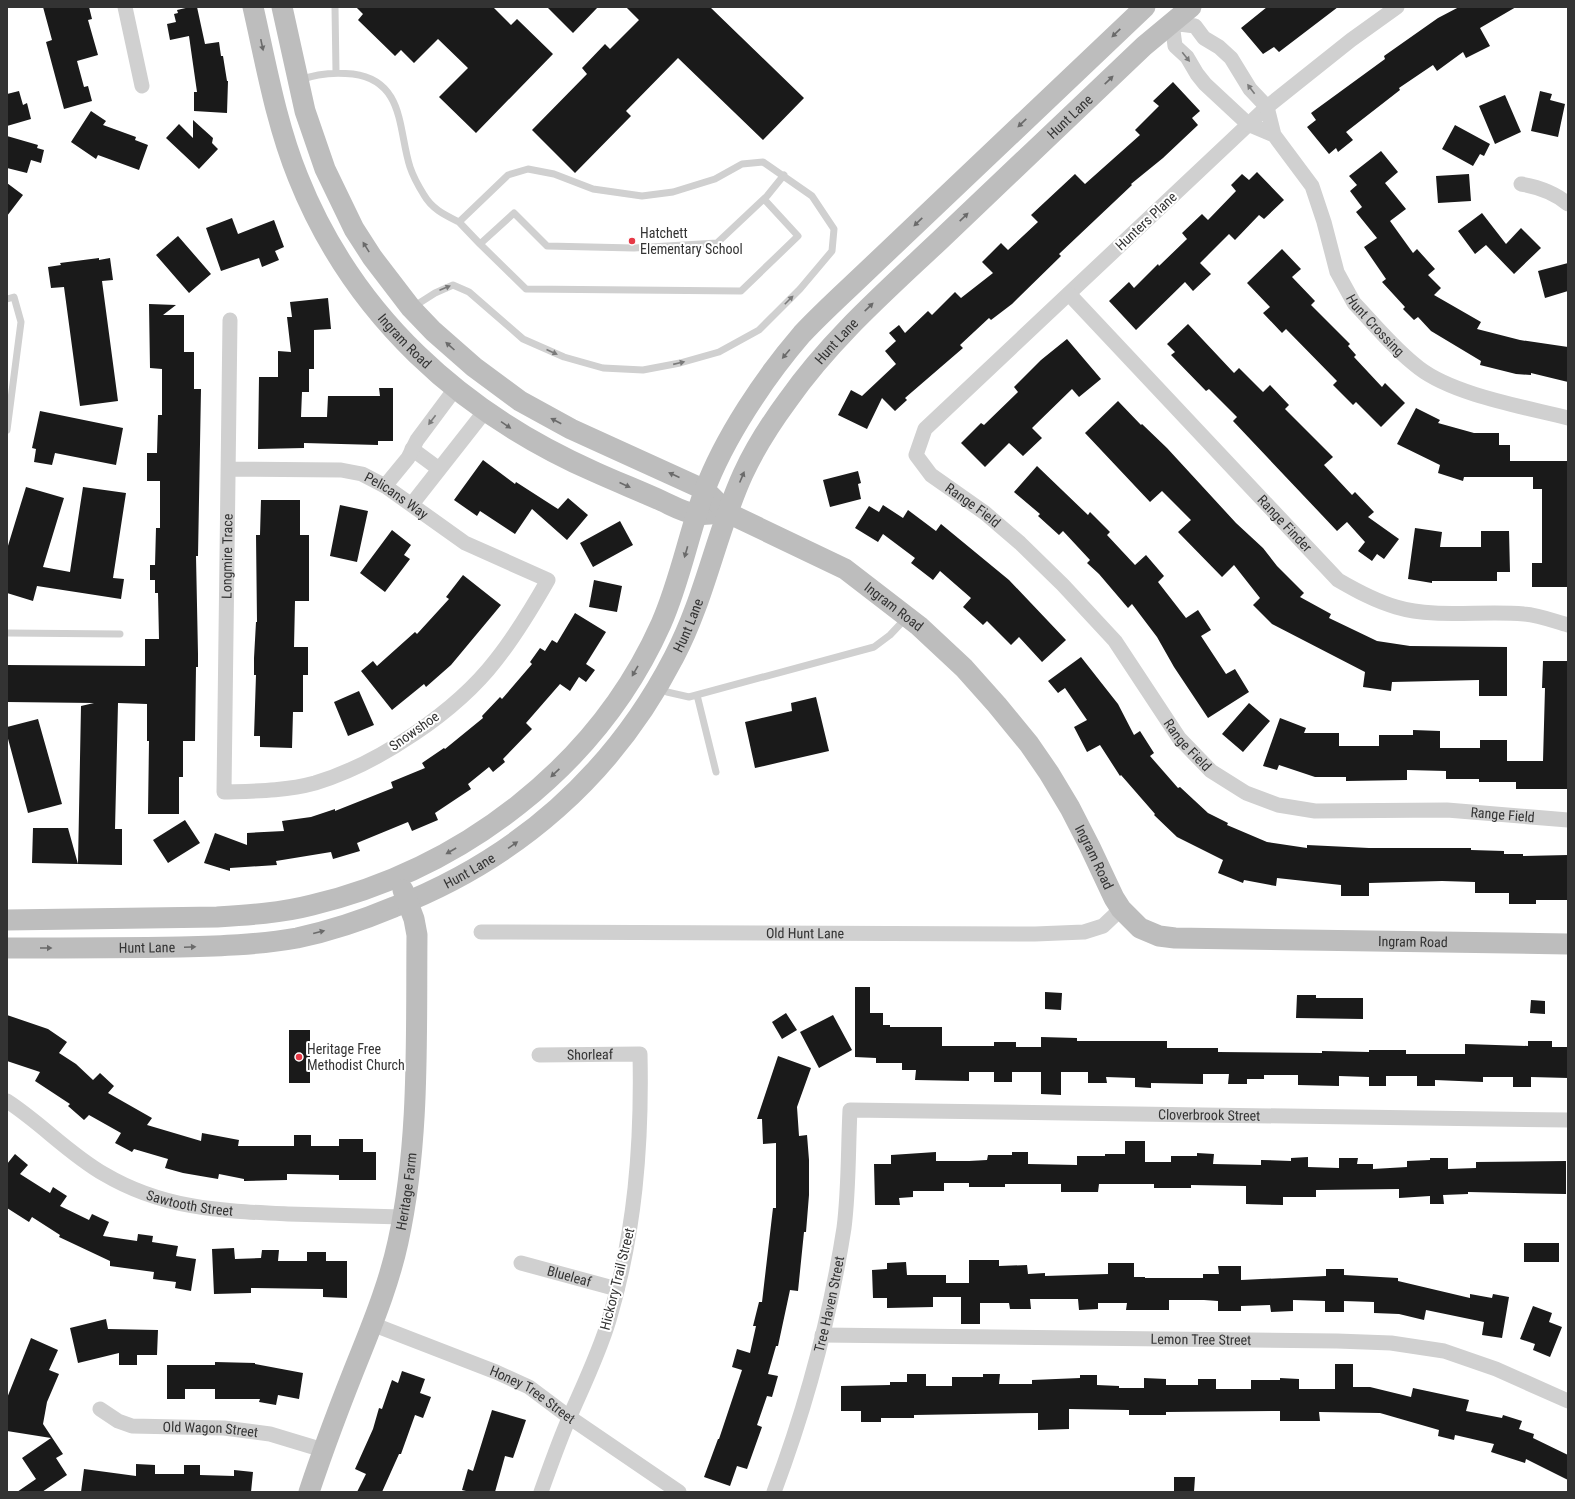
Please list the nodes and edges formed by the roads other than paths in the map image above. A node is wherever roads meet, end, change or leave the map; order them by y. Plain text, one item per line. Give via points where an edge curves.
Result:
1 (125, 7) edge
2 (254, 7) edge
3 (282, 7) edge
4 (335, 7) edge
5 (1145, 7) edge
6 (1157, 7) edge
7 (1191, 7) edge
8 (1397, 7) edge
9 (1172, 23) junction
10 (336, 72) junction
11 (297, 80) junction
12 (142, 86) dead end
13 (270, 88) junction
14 (1267, 107) junction
15 (1248, 124) junction
16 (1274, 135) junction
17 (784, 175) junction
18 (297, 176) junction
19 (1521, 184) dead end
20 (764, 199) junction
21 (1568, 204) edge
22 (460, 222) junction
23 (480, 244) junction
24 (1069, 294) junction
25 (7, 299) edge
26 (411, 308) junction
27 (230, 320) dead end
28 (455, 389) junction
29 (485, 412) junction
30 (1568, 418) edge
31 (7, 430) edge
32 (412, 449) junction
33 (916, 455) joint
34 (228, 469) junction
35 (439, 469) junction
36 (386, 486) junction
37 (705, 490) junction
38 (412, 504) junction
39 (696, 514) junction
40 (728, 514) junction
41 (548, 580) joint
42 (908, 617) junction
43 (1568, 625) edge
44 (7, 633) edge
45 (120, 634) dead end
46 (658, 686) junction
47 (697, 694) junction
48 (716, 772) dead end
49 (224, 792) joint
50 (1568, 820) edge
51 (397, 878) junction
52 (408, 902) junction
53 (1121, 908) junction
54 (7, 920) edge
55 (481, 932) dead end
56 (1568, 944) edge
57 (7, 948) edge
58 (640, 1054) joint
59 (539, 1055) dead end
60 (7, 1101) edge
61 (850, 1110) joint
62 (1568, 1120) edge
63 (403, 1217) junction
64 (521, 1264) dead end
65 (617, 1290) junction
66 (372, 1324) junction
67 (822, 1335) junction
68 (1568, 1401) edge
69 (100, 1409) dead end
70 (569, 1417) junction
71 (323, 1450) junction
72 (309, 1492) edge
73 (541, 1492) edge
74 (679, 1492) edge
75 (774, 1492) edge

1 - 12 street
2 -> 13 main road, Ingram Road
3 - 11 main road, Ingram Road
4 - 10 lane
5 -> 37 main road, Hunt Lane via 804,332 778,363 750,404
6 - 9 main road
7 - 9 main road, Hunt Lane
8 - 14 street, Hunters Plane
14 -> 9 street, Hunt Crossing via 1250,89 1231,58 1219,47 1204,38 1195,26
9 -> 15 street, Hunt Crossing via 1175,46 1187,57 1205,84
40 -> 9 main road, Hunt Lane via 754,452 788,399 845,330 1144,46
10 - 11 lane
10 - 22 lane via 364,76 387,90 400,114 410,168 424,195 438,211
11 - 13 main road
26 -> 11 main road, Ingram Road via 372,257 339,199 314,140
13 - 18 main road, Ingram Road
14 - 15 street, Hunters Plane
14 - 16 street, Hunt Crossing
15 - 16 street, Hunt Crossing
15 - 24 street, Hunters Plane
16 - 30 street, Hunt Crossing via 1293,157 1312,186 1337,272 1347,294 1406,358 1445,383
17 - 20 lane
17 - 22 lane via 763,162 742,164 715,179 673,192 642,196 594,189 554,174 528,169 508,175
26 -> 17 lane via 453,285 469,292 523,339 564,357 603,368 643,370 719,352 759,330 800,289 832,251 834,229 812,196
18 - 26 main road via 318,196 381,296 399,308
18 - 28 main road, Ingram Road via 325,234 372,305 412,351
19 - 21 street via 1540,188 1560,197
20 - 23 lane via 717,243 634,248 547,246 514,213
20 - 23 lane via 798,236 742,291 526,289
22 - 23 lane
24 - 33 street, Hunters Plane via 926,429
24 - 43 street, Range Finder via 1338,580 1366,597 1397,608 1432,613 1526,614
25 - 31 lane via 14,297 21,322
37 -> 26 main road, Ingram Road via 571,429 520,401 474,367
27 - 34 street, Longmire Trace
28 - 29 main road, Ingram Road
28 -> 32 street
29 - 35 street
29 -> 39 main road, Ingram Road via 547,449 679,509
32 - 35 street
32 - 36 street
33 - 50 street, Range Field via 931,475 991,518 1063,585 1115,641 1179,738 1211,771 1246,793 1278,805 1315,811 1447,810
34 - 36 street, Pelicans Way via 341,470 362,474
34 - 49 street, Longmire Trace
35 - 38 street
36 - 38 street, Pelicans Way
37 - 39 main road, Hunt Lane
37 - 40 main road, Ingram Road
38 - 41 street, Pelicans Way via 465,543
39 - 40 main road, Ingram Road
39 -> 51 main road, Hunt Lane via 681,572 660,625 632,676 592,733 541,786 497,822 445,855
40 - 42 main road, Ingram Road via 845,569
40 - 46 main road, Hunt Lane via 692,621
41 - 49 street, Snowshoe via 496,661 470,688 431,721 385,752 351,770 314,783 271,791
42 - 47 lane via 874,647
42 - 53 main road, Ingram Road via 964,668 1029,744 1070,808
44 - 45 lane
46 - 47 lane via 667,692 688,696
52 -> 46 main road, Hunt Lane via 484,864 542,823 601,766 637,719
47 - 48 lane
51 - 52 main road, Heritage Farm
51 - 54 main road, Hunt Lane via 309,906 246,916
57 -> 52 main road, Hunt Lane via 112,949 225,946 272,941 340,927
52 - 63 main road, Heritage Farm via 416,935 415,1117
53 - 55 street, Old Hunt Lane via 1102,926 1084,932 1034,934
53 - 56 main road, Ingram Road via 1140,928 1159,936 1175,938
58 - 59 street, Shorleaf
58 - 65 street, Hickory Trail Street via 640,1126 634,1203 627,1252
60 - 63 street, Sawtooth Street via 80,1159 104,1174 159,1200 227,1212
61 - 62 street, Cloverbrook Street
61 - 67 street, Tree Haven Street via 844,1227
63 - 66 main road, Heritage Farm via 386,1287
64 - 65 street, Blueleaf
65 - 70 street, Hickory Trail Street via 599,1349
66 - 70 street, Honey Tree Street via 529,1387
66 - 71 main road, Heritage Farm
67 - 68 street, Lemon Tree Street via 1391,1343 1444,1351 1496,1368
67 - 75 street, Tree Haven Street via 786,1460
69 - 71 street, Old Wagon Street via 132,1426 224,1428 270,1434
70 - 73 street, Hickory Trail Street
70 - 74 street, Honey Tree Street
71 - 72 main road, Heritage Farm

